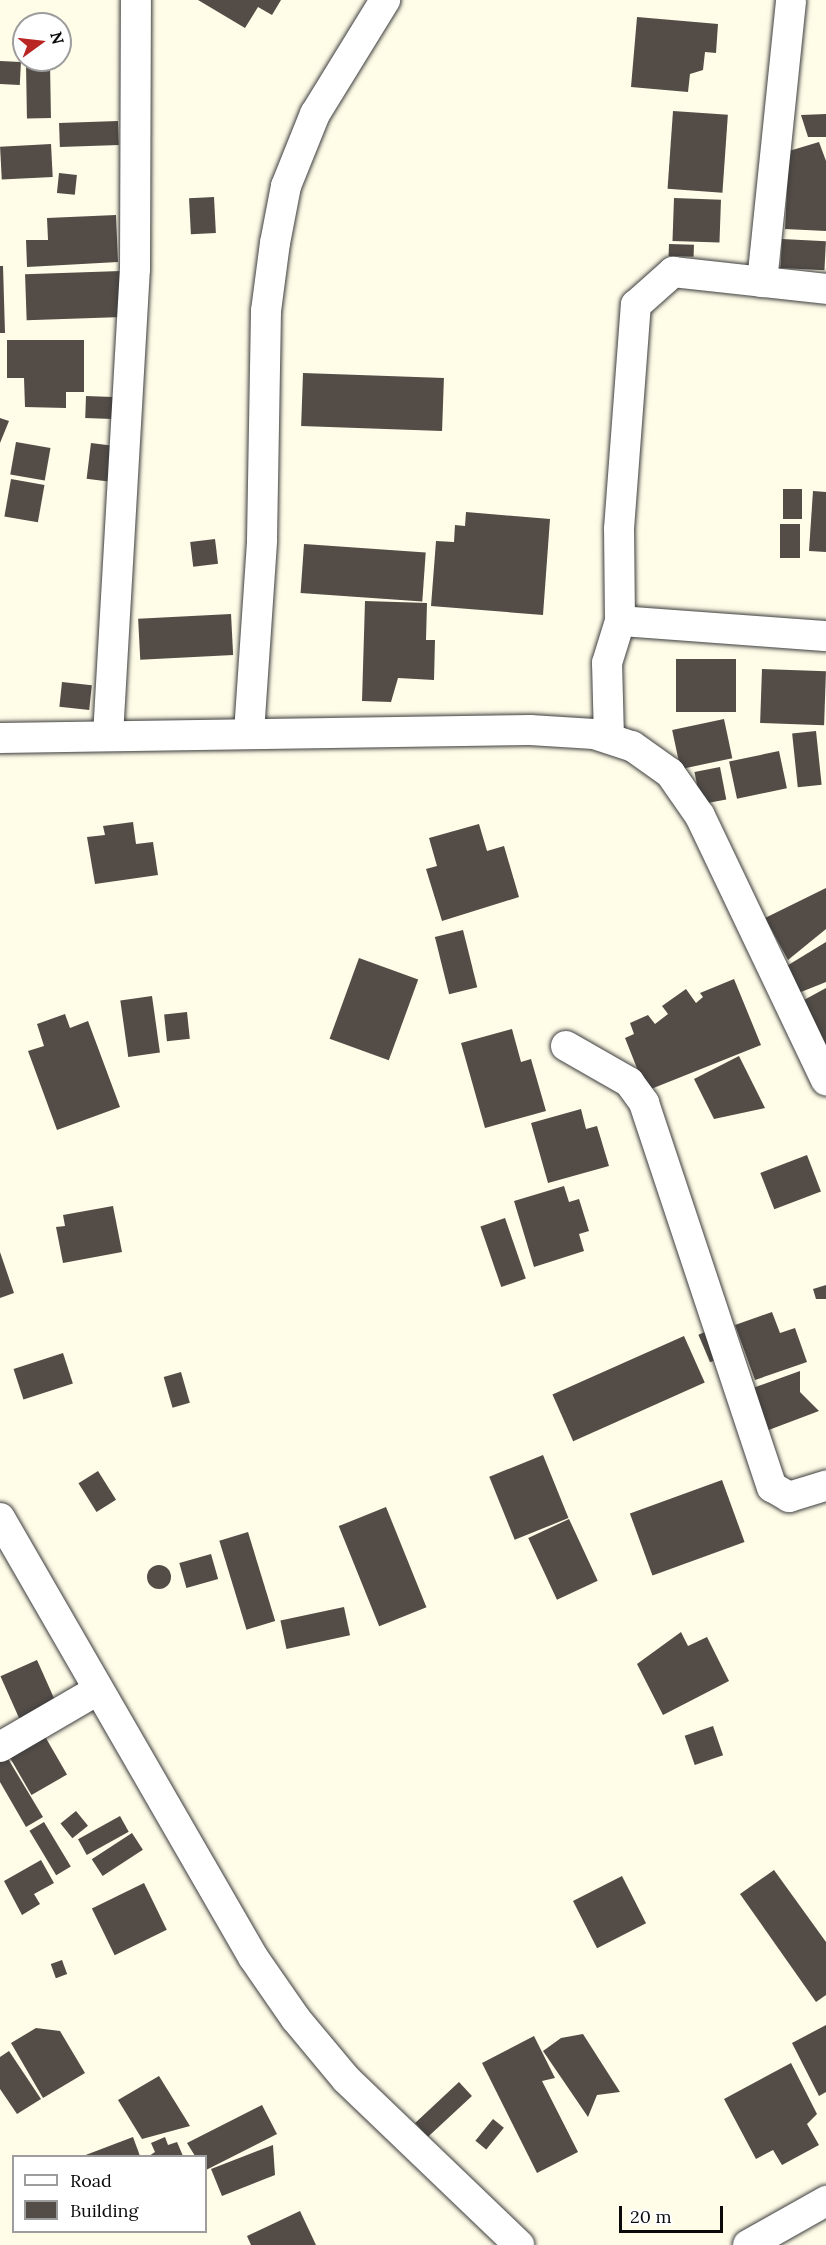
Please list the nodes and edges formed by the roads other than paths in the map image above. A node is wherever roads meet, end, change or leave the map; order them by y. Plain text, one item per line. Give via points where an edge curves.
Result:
1 (136, 0) edge
2 (385, 0) edge
3 (791, 0) edge
4 (762, 282) junction
5 (826, 289) edge
6 (620, 621) junction
7 (826, 636) edge
8 (249, 733) junction
9 (108, 736) junction
10 (0, 738) edge
11 (609, 738) junction
12 (566, 1046) dead end
13 (826, 1080) edge
14 (826, 1486) edge
15 (0, 1518) edge
16 (98, 1690) junction
17 (0, 1747) edge
18 (826, 2201) edge
19 (519, 2245) edge
20 (748, 2245) edge

1 - 9 street via 135,268
2 - 8 street via 315,114 286,186 277,232 266,311 262,540
3 - 4 street
4 - 5 street
4 - 6 street via 673,272 636,305 620,518
6 - 7 street
6 - 11 street via 607,663
8 - 9 street
8 - 11 street via 530,730
9 - 10 street
11 - 13 street via 632,746 670,773 700,816
12 - 14 street via 629,1082 644,1103 772,1487 789,1497
15 - 16 street
16 - 17 street
16 - 19 street via 254,1957 296,2019 346,2079
18 - 20 street

